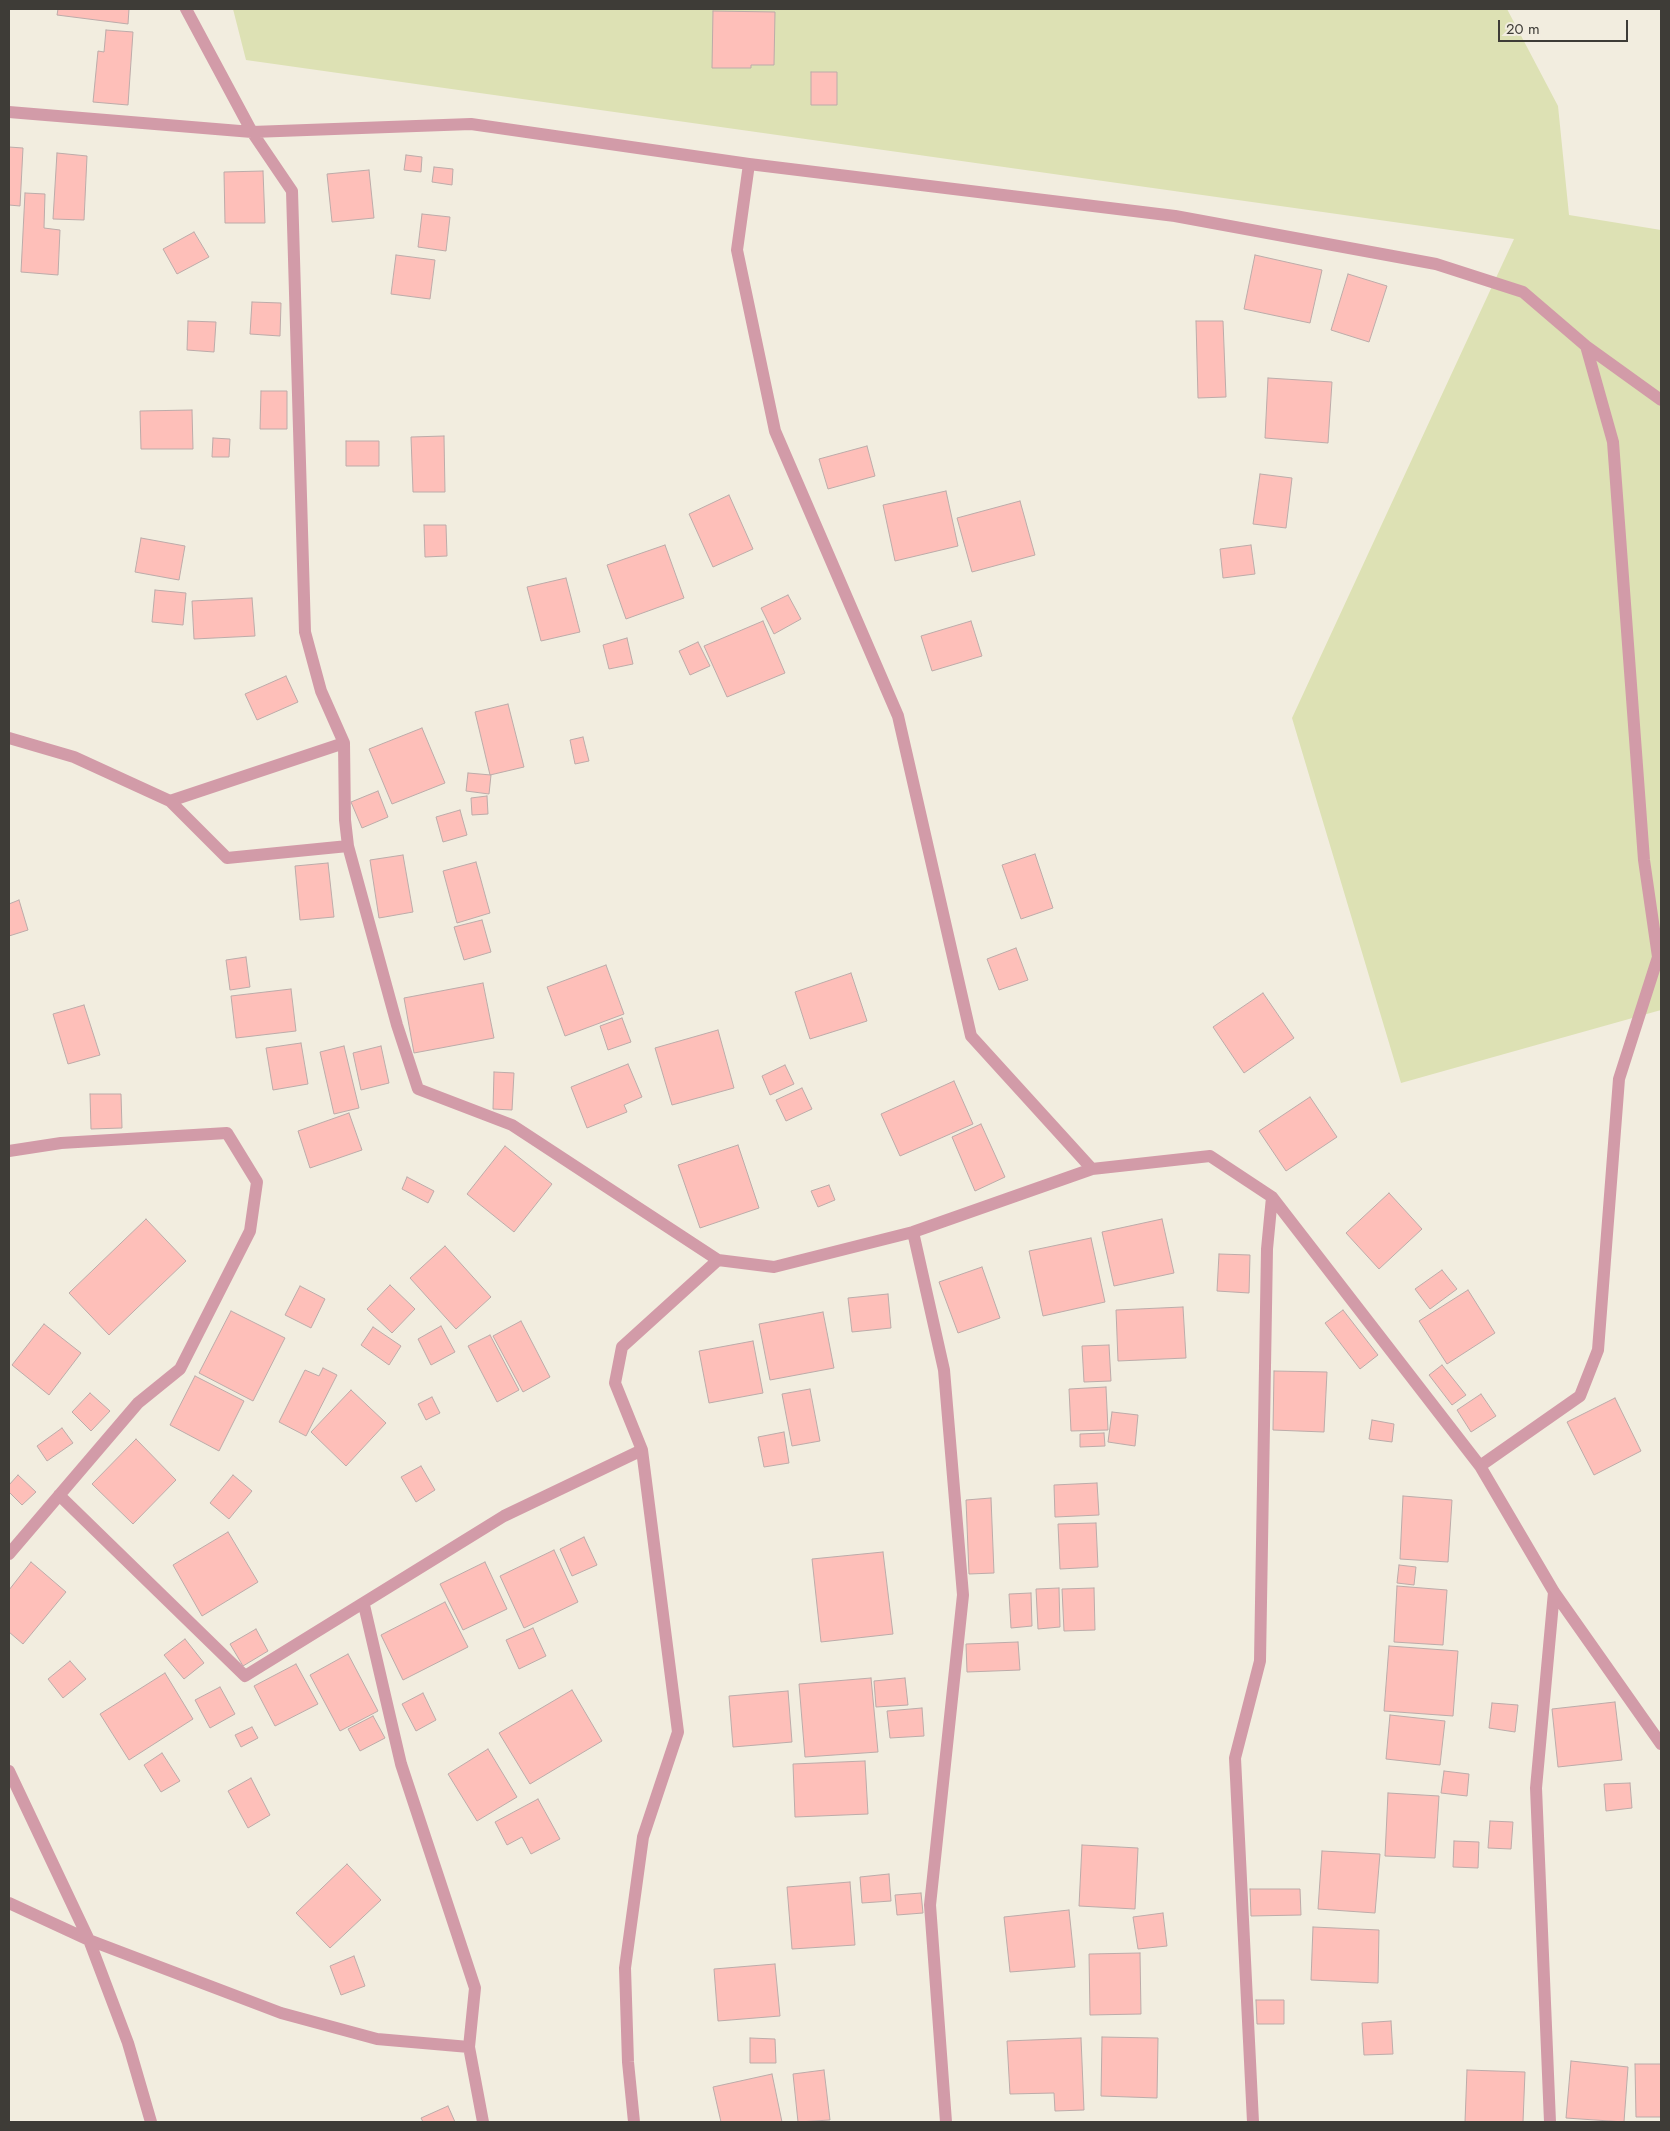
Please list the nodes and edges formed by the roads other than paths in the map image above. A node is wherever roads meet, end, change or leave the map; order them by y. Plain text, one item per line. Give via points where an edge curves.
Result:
1 (186, 9) edge
2 (9, 112) edge
3 (252, 132) junction
4 (749, 164) junction
5 (1586, 346) junction
6 (1661, 400) edge
7 (9, 738) edge
8 (344, 742) junction
9 (170, 801) junction
10 (348, 846) junction
11 (1660, 959) edge
12 (9, 1151) edge
13 (1092, 1169) junction
14 (1272, 1197) junction
15 (913, 1232) junction
16 (718, 1260) junction
17 (642, 1450) junction
18 (1480, 1466) junction
19 (59, 1495) junction
20 (9, 1554) edge
21 (1554, 1592) junction
22 (364, 1605) junction
23 (1661, 1744) edge
24 (9, 1771) edge
25 (9, 1903) edge
26 (89, 1940) junction
27 (469, 2047) junction
28 (151, 2122) edge
29 (483, 2122) edge
30 (634, 2122) edge
31 (946, 2122) edge
32 (1253, 2122) edge
33 (1550, 2122) edge

1 - 3 street
2 - 3 street
3 - 4 street via 471,124
3 - 8 street via 292,191 305,632 321,691
4 - 5 street via 1175,216 1436,264 1523,292
4 - 13 street via 737,250 776,430 898,716 971,1036
5 - 6 street
5 - 11 street via 1613,442 1644,860
7 - 9 street via 74,757
8 - 9 street
8 - 10 street
9 - 10 street via 227,858
10 - 16 street via 397,1025 418,1088 512,1125
11 - 18 street via 1619,1079 1598,1350 1580,1396
12 - 19 street via 61,1143 227,1133 257,1182 250,1231 180,1369 138,1403
13 - 14 street via 1210,1156
13 - 15 street
14 - 18 street
14 - 32 street via 1267,1248 1260,1661 1236,1758
15 - 16 street via 774,1267
15 - 31 street via 944,1370 963,1595 930,1905
16 - 17 street via 622,1347 615,1383
17 - 22 street via 504,1516
17 - 30 street via 678,1732 643,1837 625,1968
18 - 21 street
19 - 20 street
19 - 22 street via 245,1676
21 - 23 street
21 - 33 street via 1536,1788
22 - 27 street via 401,1764 475,1988
24 - 26 street
25 - 26 street
26 - 27 street via 281,2013 377,2039
26 - 28 street via 128,2043
27 - 29 street

